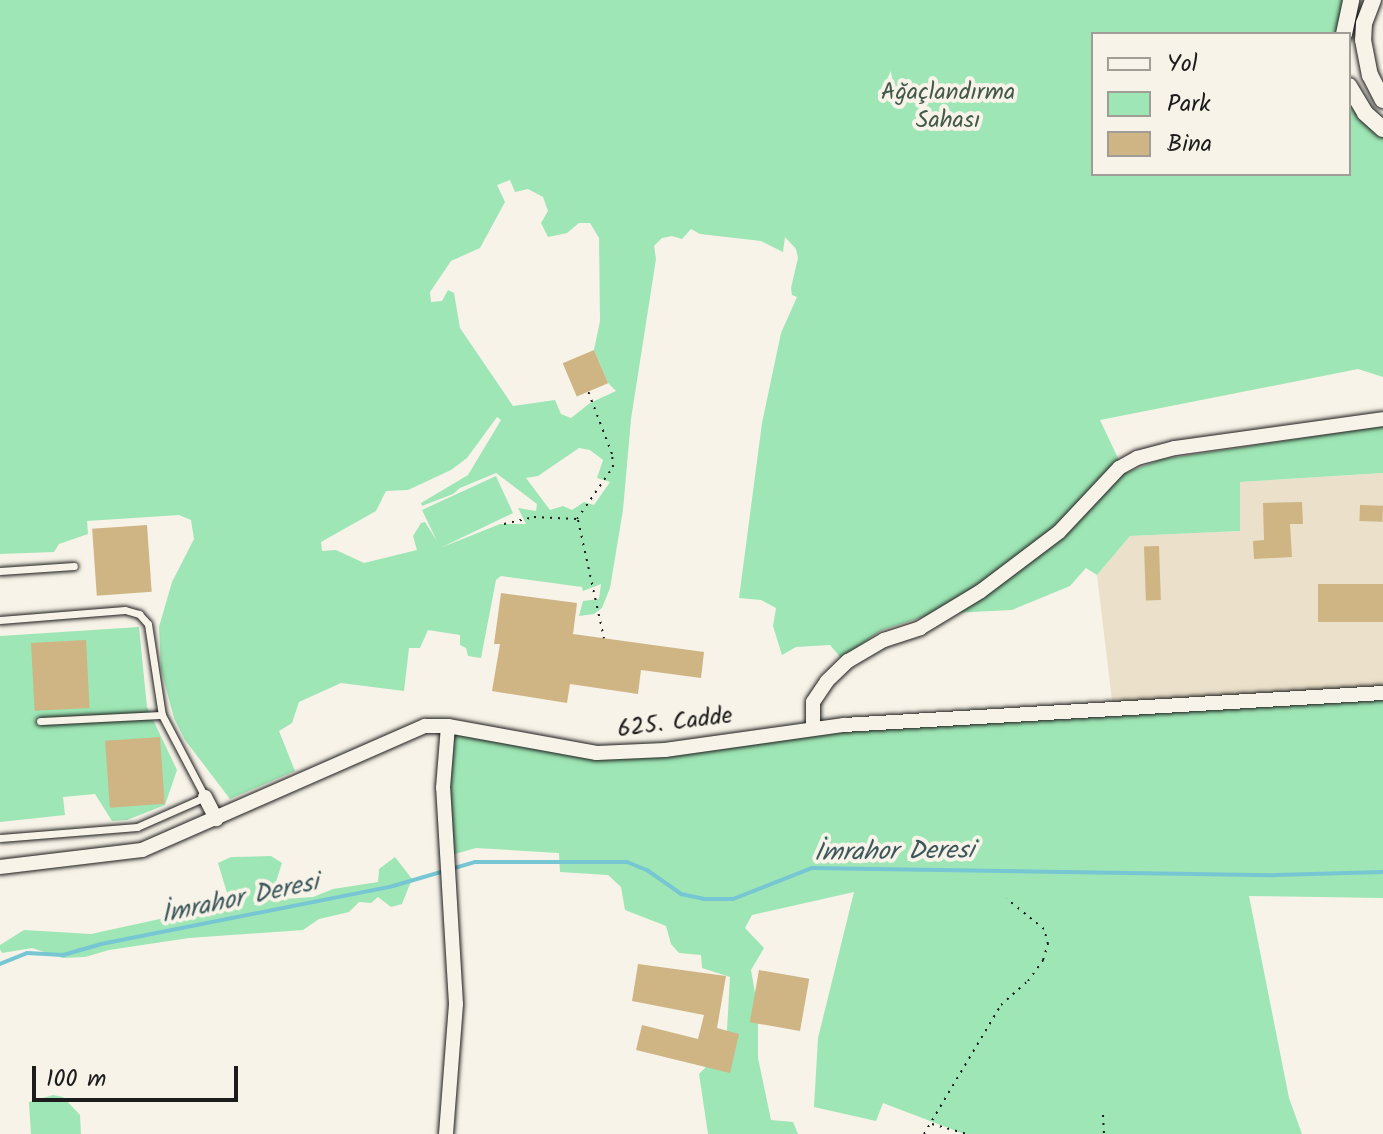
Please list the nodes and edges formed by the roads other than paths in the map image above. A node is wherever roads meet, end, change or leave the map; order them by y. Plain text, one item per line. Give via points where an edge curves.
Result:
1 (1351, 0) edge
2 (1373, 0) edge
3 (1344, 32) edge
4 (1351, 89) edge
5 (1383, 100) edge
6 (1383, 129) edge
7 (1383, 419) edge
8 (74, 566) dead end
9 (0, 571) edge
10 (0, 620) edge
11 (1383, 693) edge
12 (162, 715) junction
13 (40, 721) dead end
14 (448, 726) junction
15 (813, 728) junction
16 (205, 797) junction
17 (216, 819) junction
18 (0, 838) edge
19 (0, 867) edge
20 (446, 1134) edge

1 - 3 street
2 - 5 street via 1363,40 1370,75
4 - 6 street
7 - 15 street via 1137,458 1119,468 1059,532 981,591 920,628 884,640 848,661 813,702
8 - 9 lane
10 - 12 lane via 125,610 139,614 148,624
11 - 15 street, 625. Cadde
12 - 13 lane
12 - 16 lane
14 - 15 street, 625. Cadde via 597,753 665,750
14 - 17 street, 625. Cadde via 425,726 393,738
14 - 20 street via 443,788 456,1004
16 - 17 street
16 - 18 lane via 137,827
17 - 19 street, 625. Cadde via 142,850

